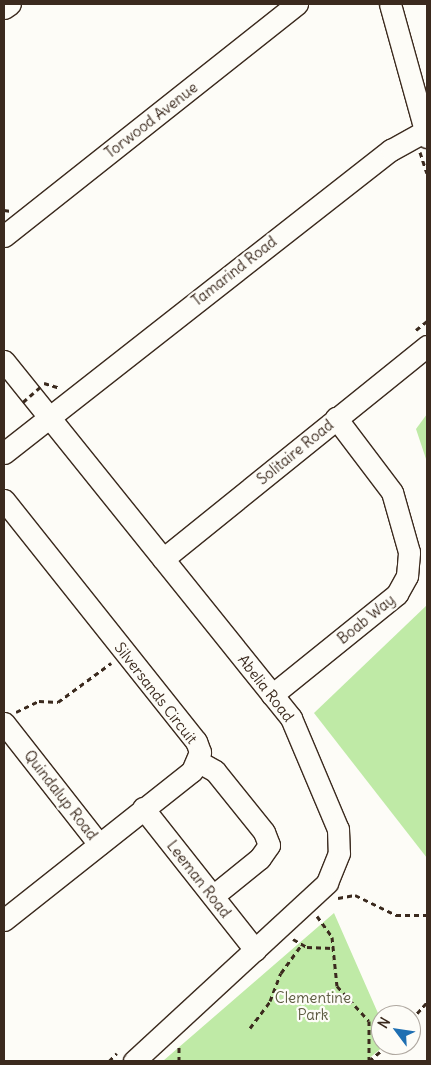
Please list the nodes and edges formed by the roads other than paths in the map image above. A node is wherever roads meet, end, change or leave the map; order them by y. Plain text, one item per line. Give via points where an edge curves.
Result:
1 (10, 4) edge
2 (276, 4) edge
3 (297, 4) edge
4 (393, 5) edge
5 (4, 8) edge
6 (426, 134) edge
7 (4, 218) edge
8 (4, 236) edge
9 (427, 346) edge
10 (4, 361) edge
11 (37, 414) junction
12 (336, 418) junction
13 (4, 453) edge
14 (4, 500) edge
15 (163, 559) junction
16 (272, 694) junction
17 (6, 721) edge
18 (199, 762) junction
19 (144, 808) junction
20 (99, 844) junction
21 (213, 896) junction
22 (4, 920) edge
23 (255, 950) junction
24 (134, 1061) edge

1 - 5 street
2 - 7 street, Torwood Avenue
3 - 8 street, Torwood Avenue
4 - 6 street
6 - 11 street, Tamarind Road via 391,150
9 - 12 street, Solitaire Road
10 - 11 street, Abelia Road
11 - 13 street, Tamarind Road
11 - 15 street, Abelia Road
12 - 15 street, Solitaire Road
12 - 16 street, Boab Way via 392,492 409,552 407,576 397,594
14 - 18 street, Silversands Circuit via 196,742
15 - 16 street, Abelia Road
16 - 23 street, Abelia Road via 297,730 340,840 337,863 326,883 276,941
17 - 20 street, Quindalup Road
18 - 19 street, Silversands Circuit
18 - 21 street via 215,771 264,832 269,845 260,858
19 - 20 street, Silversands Circuit
19 - 21 street, Leeman Road
20 - 22 street, Silversands Circuit
21 - 23 street, Leeman Road
23 - 24 street, Abelia Road

